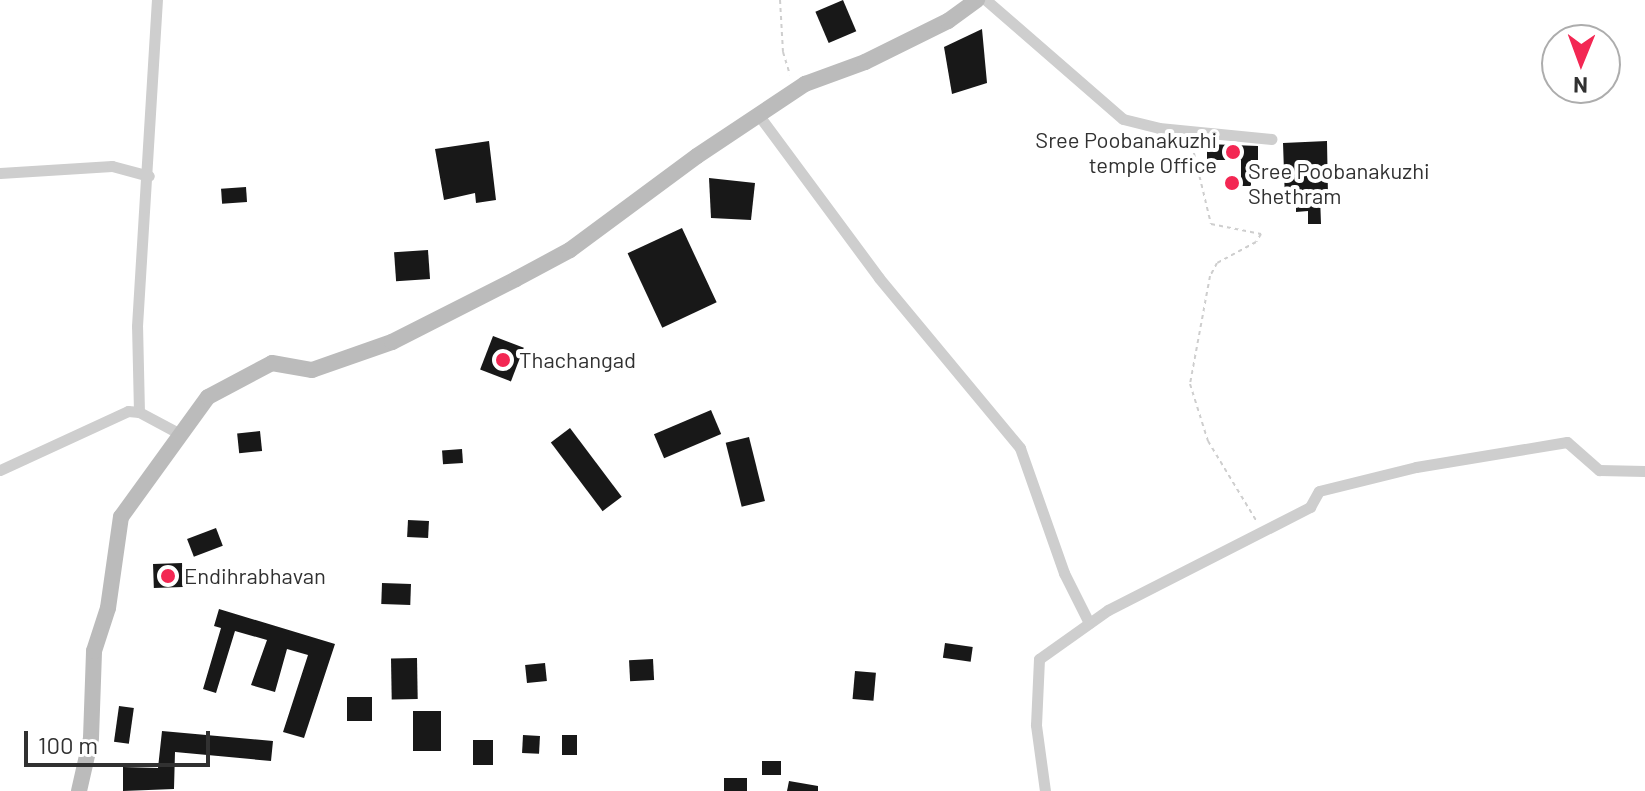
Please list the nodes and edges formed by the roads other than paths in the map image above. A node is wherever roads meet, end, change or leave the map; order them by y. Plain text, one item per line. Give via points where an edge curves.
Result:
1 (157, 0) edge
2 (977, 0) edge
3 (986, 0) edge
4 (760, 117) junction
5 (1271, 139) dead end
6 (0, 173) edge
7 (149, 176) junction
8 (139, 412) junction
9 (180, 434) junction
10 (0, 470) edge
11 (1645, 471) edge
12 (1089, 623) junction
13 (79, 791) edge
14 (1045, 791) edge

1 - 7 street
2 - 4 main road via 948,21 796,91
3 - 5 street via 1123,119
4 - 9 main road via 686,163 570,250 392,342 312,370 272,363 232,380 208,397
4 - 12 street via 879,278 1020,448 1064,573
6 - 7 street via 112,166
7 - 8 street via 137,326
8 - 9 street
8 - 10 street via 128,411
9 - 13 main road via 121,517 108,608 94,651 91,738
11 - 12 street via 1599,470 1567,442 1501,450 1319,491 1310,507 1201,559
12 - 14 street via 1039,659 1036,725

